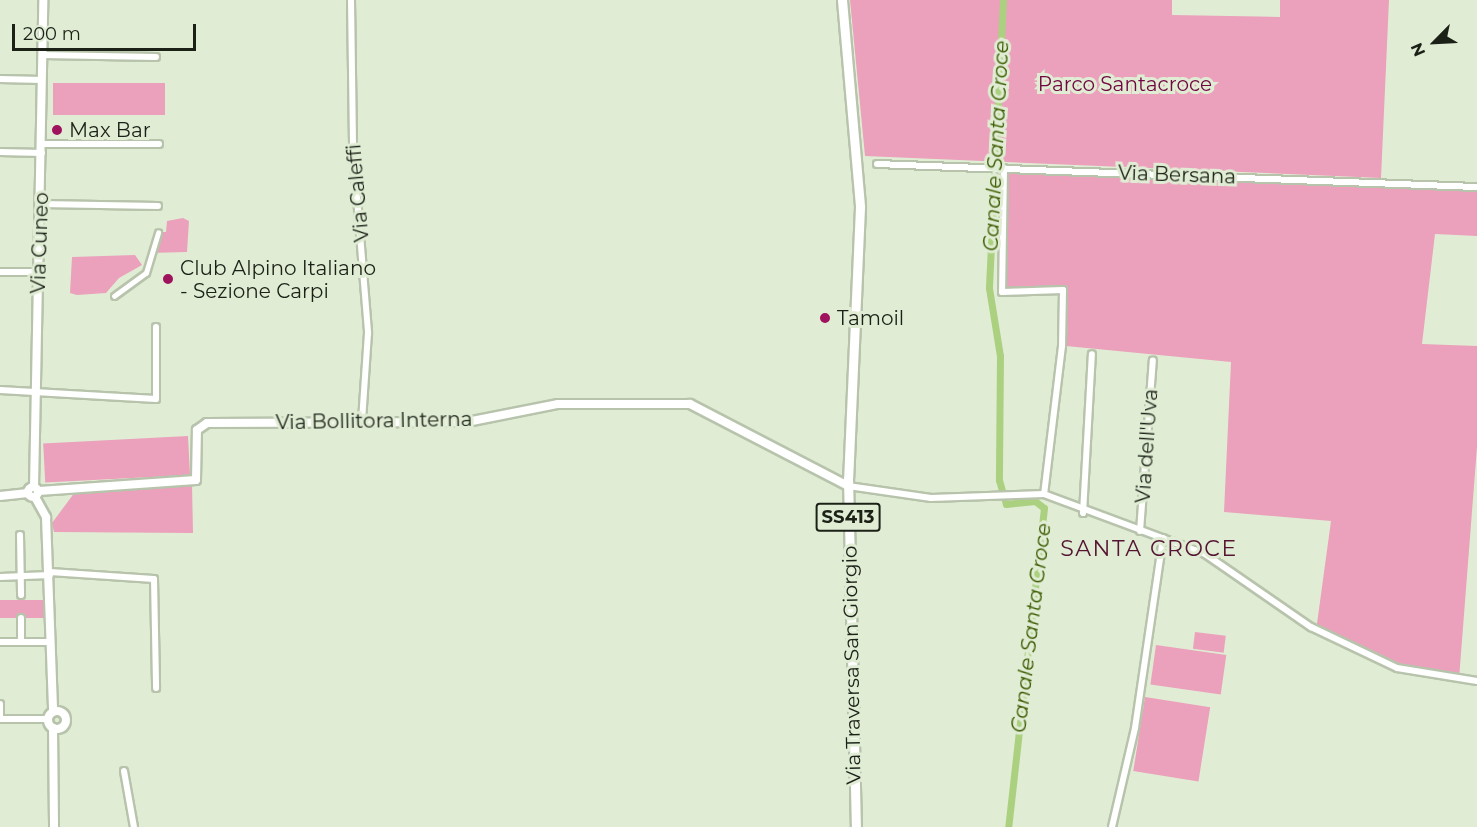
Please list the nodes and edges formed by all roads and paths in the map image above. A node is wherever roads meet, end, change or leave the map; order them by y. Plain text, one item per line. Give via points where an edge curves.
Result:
1 (43, 0) edge
2 (351, 0) edge
3 (842, 0) edge
4 (43, 55) junction
5 (156, 57) dead end
6 (0, 80) edge
7 (42, 80) junction
8 (159, 144) dead end
9 (42, 148) junction
10 (0, 152) edge
11 (877, 164) dead end
12 (1003, 168) junction
13 (1477, 187) edge
14 (41, 204) junction
15 (158, 206) dead end
16 (158, 233) dead end
17 (0, 272) edge
18 (39, 272) junction
19 (114, 296) dead end
20 (156, 327) dead end
21 (1092, 354) dead end
22 (1153, 360) dead end
23 (0, 390) edge
24 (36, 393) junction
25 (362, 422) junction
26 (848, 486) junction
27 (34, 492) junction
28 (1044, 495) junction
29 (0, 496) edge
30 (1083, 513) junction
31 (1140, 531) junction
32 (20, 536) dead end
33 (1163, 537) junction
34 (50, 574) junction
35 (21, 576) junction
36 (0, 577) edge
37 (21, 595) dead end
38 (21, 618) dead end
39 (0, 642) edge
40 (21, 642) junction
41 (50, 642) junction
42 (1477, 681) edge
43 (156, 688) dead end
44 (0, 704) edge
45 (54, 714) junction
46 (0, 718) edge
47 (57, 728) junction
48 (124, 771) dead end
49 (54, 827) edge
50 (134, 827) edge
51 (856, 827) edge
52 (1112, 827) edge

1 - 4 street, Via Cuneo
2 - 25 street, Via Caleffi via 353,149 368,333
3 - 26 main road, Via Traversa San Giorgio / SS413 via 860,207
4 - 5 street
4 - 7 street, Via Cuneo
6 - 7 street
7 - 9 street, Via Cuneo
8 - 9 street
9 - 10 street
9 - 14 street, Via Cuneo
11 - 12 street, Via Bersana
12 - 13 street, Via Bersana
12 - 28 street via 1002,292 1063,290 1062,346
14 - 15 street
14 - 18 street, Via Cuneo
16 - 19 street via 146,273
17 - 18 street
18 - 24 street, Via Cuneo
20 - 24 street via 156,399
21 - 30 street
22 - 31 street, Via dell'Uva
23 - 24 street
24 - 27 street, Via Cuneo
25 - 26 street, Via Bollitora Interna via 467,422 548,405 690,404
25 - 27 street, Via Bollitora Interna via 205,424 196,432 196,480
26 - 28 street via 916,498
26 - 51 main road, Via Traversa San Giorgio / SS413
27 - 29 street, Via Bollitora Interna
27 - 34 street via 46,517
28 - 30 street
30 - 31 street
31 - 33 street
32 - 35 street
33 - 42 street via 1205,554 1311,627 1397,668
33 - 52 street via 1135,728
34 - 35 street
34 - 41 street
34 - 43 street via 154,579
35 - 36 street
35 - 37 street
38 - 40 street
39 - 40 street
40 - 41 street
41 - 45 street
44 - 46 street
45 - 46 street
45 - 47 street
45 - 47 street via 66,720
47 - 49 street via 53,747
48 - 50 street

